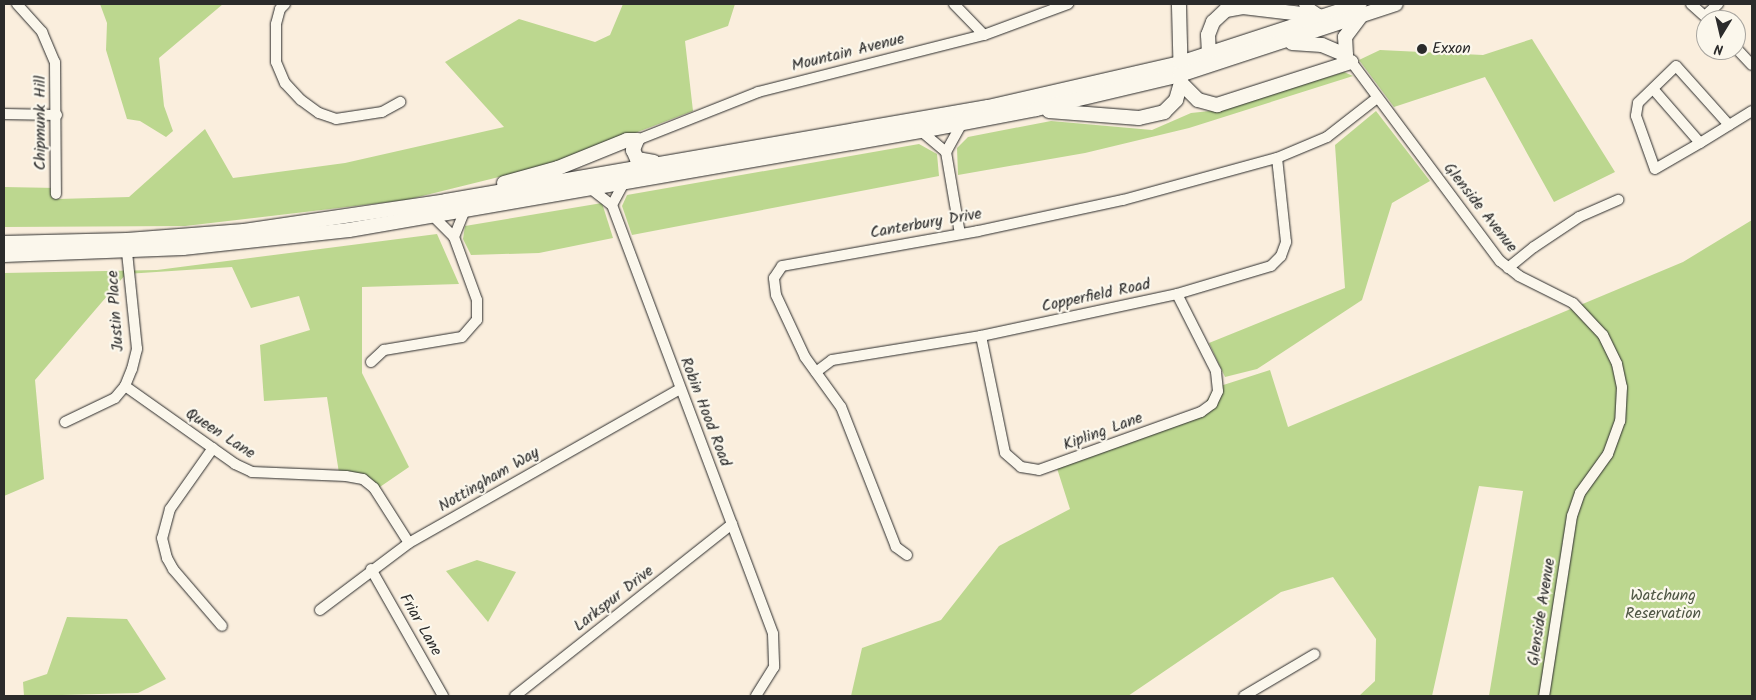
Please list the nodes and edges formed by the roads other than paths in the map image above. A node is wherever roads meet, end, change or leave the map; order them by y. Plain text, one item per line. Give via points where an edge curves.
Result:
1 (17, 4) edge
2 (285, 4) edge
3 (954, 4) edge
4 (1068, 4) edge
5 (1178, 4) edge
6 (1304, 4) edge
7 (1396, 4) edge
8 (1255, 6) edge
9 (1360, 10) edge
10 (1324, 17) junction
11 (984, 36) junction
12 (1286, 43) junction
13 (1209, 54) junction
14 (1349, 58) junction
15 (1225, 62) junction
16 (1180, 74) junction
17 (1654, 90) junction
18 (1378, 98) junction
19 (400, 102) dead end
20 (1036, 109) junction
21 (1752, 112) edge
22 (4, 114) edge
23 (56, 115) junction
24 (962, 123) junction
25 (1729, 125) junction
26 (921, 130) junction
27 (637, 140) junction
28 (1700, 142) junction
29 (946, 152) junction
30 (1277, 158) junction
31 (664, 163) junction
32 (624, 182) junction
33 (590, 188) junction
34 (56, 194) dead end
35 (1618, 200) dead end
36 (446, 201) junction
37 (612, 205) junction
38 (465, 210) junction
39 (433, 216) junction
40 (960, 234) junction
41 (454, 237) junction
42 (4, 243) edge
43 (127, 252) junction
44 (4, 255) edge
45 (1508, 268) junction
46 (1177, 294) junction
47 (982, 336) junction
48 (371, 362) dead end
49 (816, 372) junction
50 (125, 386) junction
51 (680, 389) junction
52 (65, 422) dead end
53 (213, 448) junction
54 (732, 524) junction
55 (409, 543) junction
56 (907, 555) dead end
57 (371, 569) junction
58 (320, 610) dead end
59 (222, 626) dead end
60 (1315, 654) dead end
61 (443, 696) edge
62 (515, 696) edge
63 (756, 696) edge
64 (1244, 696) edge
65 (1544, 696) edge

1 - 23 street, Chipmunk Hill via 42,32 53,53 57,79
2 - 19 street via 280,9 276,24 276,62 285,83 301,100 319,113 336,119 382,112
3 - 11 street
4 - 11 street, Mountain Avenue
5 - 16 highway
6 - 10 street
7 - 9 highway
8 - 10 highway
8 - 13 highway via 1226,10 1213,22 1207,41
9 - 10 highway
9 - 12 highway
9 - 14 highway via 1345,37
10 - 13 highway
11 - 27 street, Mountain Avenue via 758,92
12 - 14 highway via 1322,45
12 - 15 highway
13 - 15 highway via 1214,60
13 - 16 highway
14 - 16 highway via 1217,105 1198,100
14 - 18 street, Glenside Avenue
15 - 16 highway
16 - 20 highway
16 - 20 highway via 1178,95 1169,108 1147,118
16 - 31 highway
17 - 25 street via 1676,66
17 - 28 street
17 - 28 street via 1638,103 1636,116 1655,169
18 - 30 street, Canterbury Drive via 1327,138
18 - 45 street, Glenside Avenue
20 - 24 highway
21 - 25 street
22 - 23 street
23 - 34 street, Chipmunk Hill
24 - 26 highway
24 - 29 street
25 - 28 street
26 - 29 street
26 - 32 highway
27 - 31 highway via 633,150 637,159
27 - 36 highway via 626,140 558,168
29 - 40 street
30 - 40 street, Canterbury Drive via 1123,200
30 - 46 street, Copperfield Road via 1286,235 1281,256 1264,269
31 - 36 highway
32 - 33 highway
32 - 37 street
33 - 37 street
33 - 38 highway
35 - 45 street via 1579,217
36 - 42 highway via 244,232 127,240
37 - 51 street, Robin Hood Road
38 - 39 highway
38 - 41 street
39 - 41 street
39 - 43 highway via 266,241
40 - 49 street, Canterbury Drive via 782,266 774,278 776,295 796,340
41 - 48 street via 477,300 479,312 473,327 453,340 384,350
43 - 44 highway
43 - 50 street, Justin Place via 137,349
45 - 65 street, Glenside Avenue via 1556,292 1588,317 1613,353 1622,387 1622,410 1615,438 1580,492 1572,516
46 - 47 street, Copperfield Road
46 - 47 street, Kipling Lane via 1216,371 1218,391 1212,404 1201,412 1039,470 1021,467 1005,453
47 - 49 street, Copperfield Road via 832,360
49 - 56 street, Canterbury Drive via 841,407 896,547
50 - 52 street via 99,409
50 - 53 street, Queen Lane
51 - 54 street, Robin Hood Road
51 - 55 street, Nottingham Way
53 - 55 street, Queen Lane via 252,472 346,476 368,483
53 - 59 street via 170,509 162,538 167,558 174,569
54 - 62 street, Larkspur Drive
54 - 63 street, Robin Hood Road via 775,647 774,667
55 - 57 street, Nottingham Way
57 - 58 street, Nottingham Way
57 - 61 street, Friar Lane
60 - 64 street

